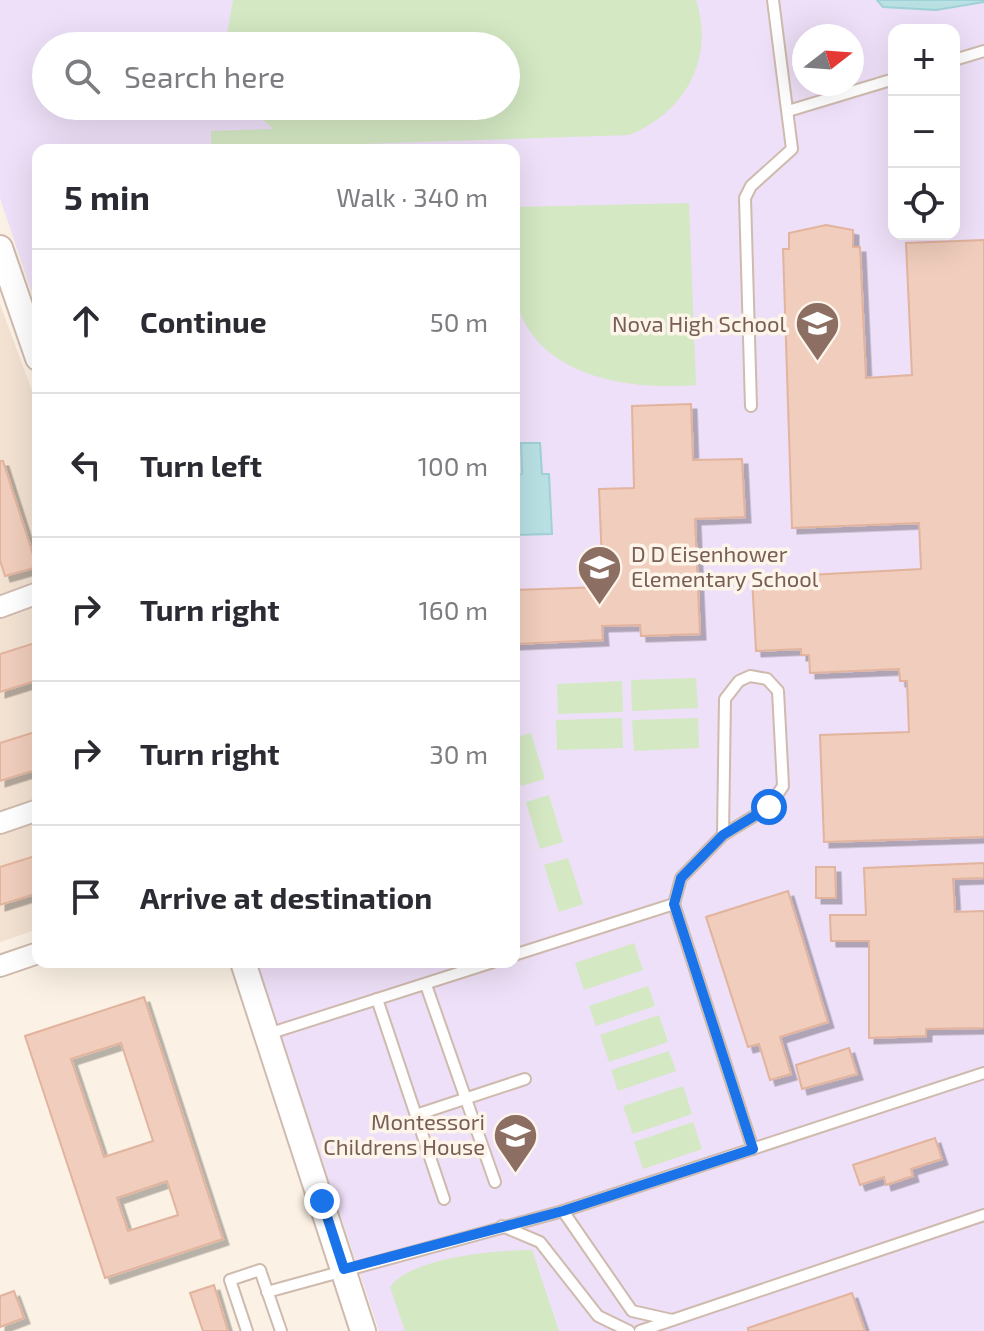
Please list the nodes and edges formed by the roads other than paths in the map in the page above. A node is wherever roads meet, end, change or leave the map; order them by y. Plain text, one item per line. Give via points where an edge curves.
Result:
1 (773, 0) edge
2 (984, 51) edge
3 (960, 58) edge
4 (888, 81) edge
5 (788, 111) junction
6 (0, 248) edge
7 (32, 341) edge
8 (751, 406) dead end
9 (32, 595) edge
10 (0, 607) edge
11 (32, 812) edge
12 (0, 823) edge
13 (723, 835) junction
14 (674, 904) junction
15 (520, 953) edge
16 (32, 955) edge
17 (0, 966) edge
18 (245, 968) edge
19 (476, 968) edge
20 (426, 985) junction
21 (377, 999) junction
22 (268, 1034) junction
23 (984, 1073) edge
24 (525, 1079) dead end
25 (466, 1099) junction
26 (416, 1115) junction
27 (753, 1149) junction
28 (495, 1182) dead end
29 (444, 1199) dead end
30 (563, 1211) junction
31 (984, 1215) edge
32 (502, 1226) junction
33 (344, 1269) junction
34 (267, 1292) junction
35 (672, 1320) junction
36 (247, 1331) edge
37 (281, 1331) edge
38 (363, 1331) edge
39 (629, 1331) edge
40 (640, 1331) edge

1 - 5 lane
2 - 3 lane
4 - 5 lane
5 - 8 lane via 792,149 745,198
6 - 7 street
9 - 10 street
11 - 12 street
13 - 13 lane via 769,807 783,786 778,691 767,679 750,676 739,681 725,699
13 - 14 lane via 681,878
14 - 15 lane
14 - 27 lane
16 - 17 street
18 - 22 street
19 - 20 lane
20 - 21 lane
20 - 25 lane
21 - 22 lane
21 - 26 lane
22 - 33 street
23 - 27 lane
24 - 25 lane
25 - 26 lane
25 - 28 lane
26 - 29 lane
27 - 30 lane
30 - 32 lane
30 - 35 lane via 632,1311
31 - 35 lane
32 - 33 lane
32 - 39 lane via 540,1242 598,1316
33 - 34 lane
33 - 38 street
34 - 36 lane via 260,1270 230,1280
34 - 37 lane
35 - 40 lane

